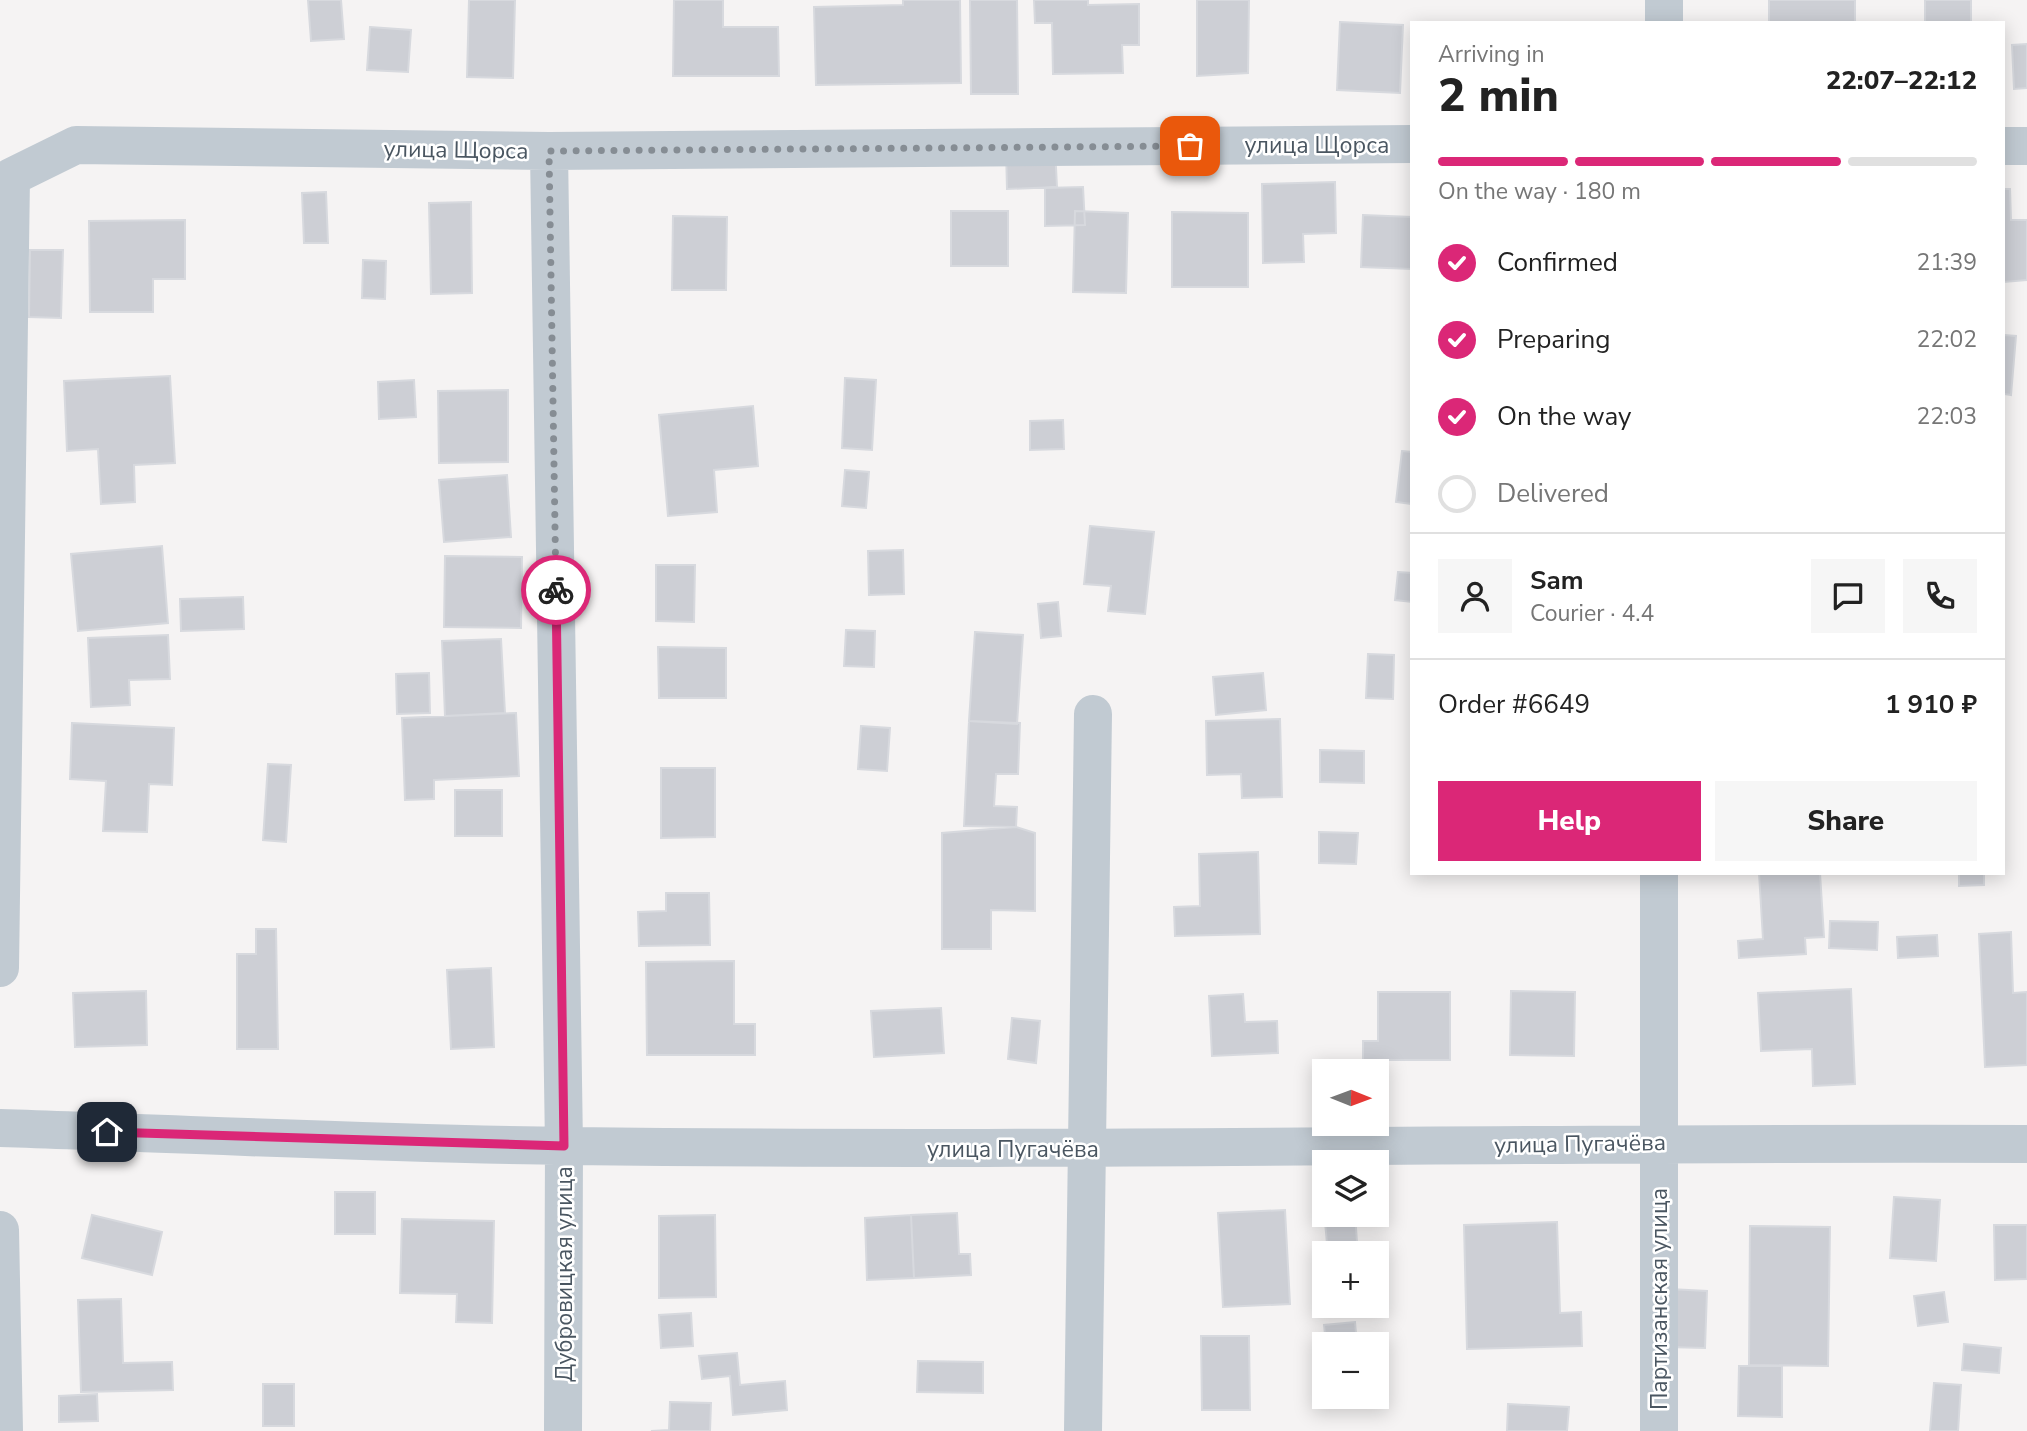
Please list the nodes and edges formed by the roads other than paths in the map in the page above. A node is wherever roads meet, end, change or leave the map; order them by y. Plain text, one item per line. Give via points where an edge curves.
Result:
1 (1664, 0) edge
2 (1664, 21) edge
3 (1410, 144) edge
4 (2005, 146) edge
5 (2027, 146) edge
6 (549, 151) junction
7 (1093, 714) dead end
8 (1659, 875) edge
9 (0, 968) edge
10 (0, 1128) edge
11 (1658, 1143) junction
12 (2027, 1144) edge
13 (564, 1146) junction
14 (1086, 1149) junction
15 (0, 1230) edge
16 (4, 1431) edge
17 (563, 1431) edge
18 (1083, 1431) edge
19 (1659, 1431) edge

1 - 2 street
3 - 6 street, улица Щорса
4 - 5 street
6 - 9 street, улица Щорса via 76,145 11,177
6 - 13 street, Дубровицкая улица
7 - 14 street
8 - 11 street, Партизанская улица
10 - 13 street, улица Пугачёва
11 - 12 street, улица Пугачёва
11 - 14 street, улица Пугачёва
11 - 19 street, Партизанская улица
13 - 14 street, улица Пугачёва
13 - 17 street, Дубровицкая улица
14 - 18 street
15 - 16 street

